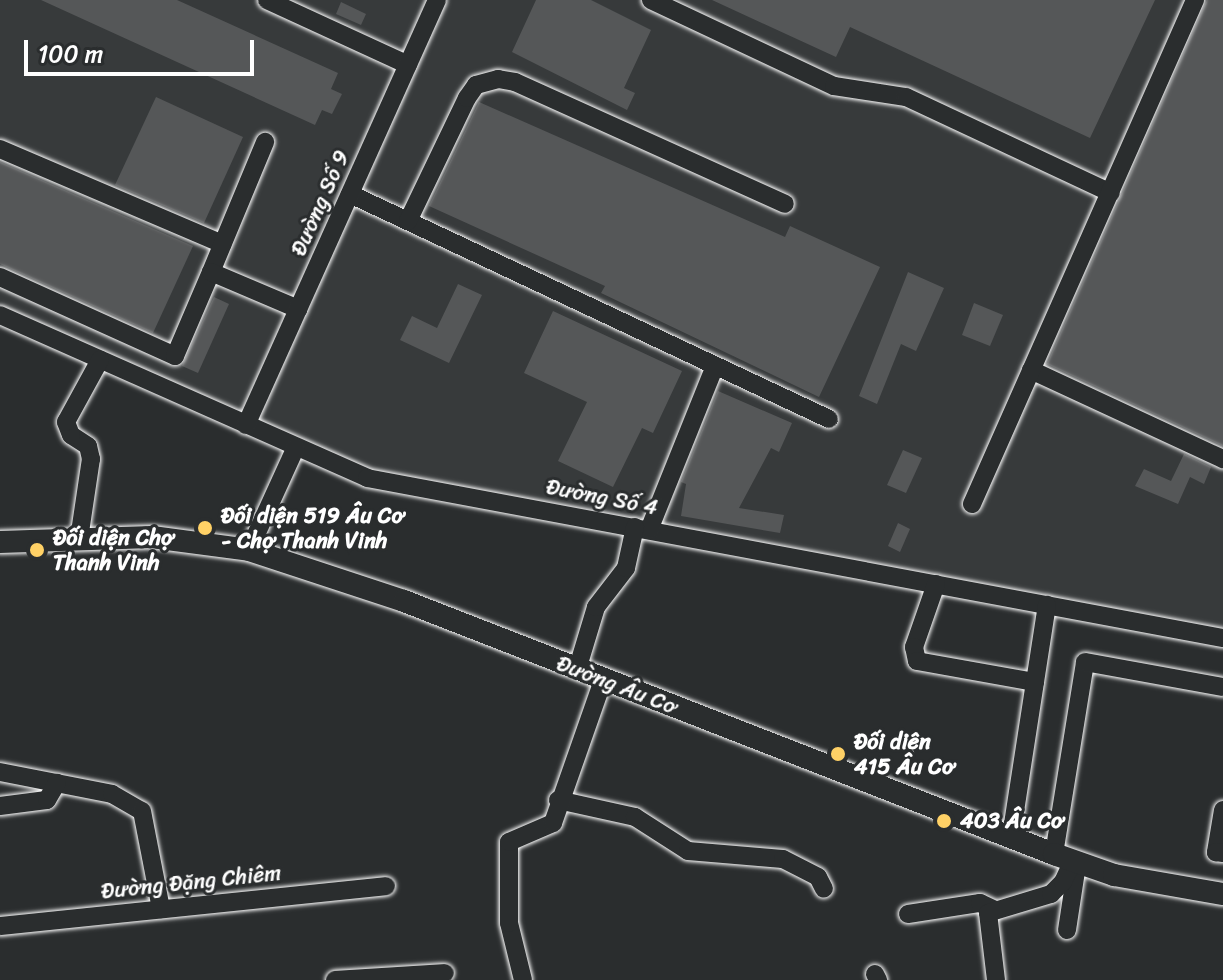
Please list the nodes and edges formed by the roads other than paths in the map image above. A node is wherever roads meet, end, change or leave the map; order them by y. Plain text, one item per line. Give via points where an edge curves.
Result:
1 (267, 0) edge
2 (437, 0) edge
3 (651, 0) edge
4 (1195, 0) edge
5 (408, 65) junction
6 (265, 142) dead end
7 (0, 149) edge
8 (1111, 193) junction
9 (350, 194) junction
10 (785, 204) dead end
11 (408, 221) junction
12 (223, 244) junction
13 (211, 272) junction
14 (0, 277) edge
15 (298, 309) junction
16 (0, 315) edge
17 (100, 360) junction
18 (715, 366) junction
19 (1031, 370) junction
20 (829, 419) dead end
21 (246, 425) junction
22 (296, 447) junction
23 (1223, 459) edge
24 (972, 504) dead end
25 (642, 529) junction
26 (79, 539) junction
27 (0, 542) edge
28 (249, 550) junction
29 (936, 584) junction
30 (1047, 605) junction
31 (1223, 638) edge
32 (577, 670) junction
33 (603, 680) junction
34 (1035, 682) junction
35 (1223, 687) edge
36 (0, 772) edge
37 (57, 783) junction
38 (558, 800) junction
39 (0, 806) edge
40 (1223, 810) edge
41 (1011, 837) junction
42 (1223, 853) edge
43 (1068, 859) junction
44 (386, 886) dead end
45 (824, 889) dead end
46 (1223, 894) edge
47 (161, 909) junction
48 (995, 910) junction
49 (908, 914) dead end
50 (0, 926) edge
51 (1067, 930) dead end
52 (445, 973) dead end
53 (335, 980) edge
54 (523, 980) edge
55 (996, 980) edge

1 - 5 street
2 - 5 street, Đường Số 9
3 - 8 street via 834,86 906,97
4 - 8 street
5 - 9 street, Đường Số 9
6 - 12 street
7 - 12 street
8 - 19 street
9 - 11 street
9 - 15 street, Đường Số 9
10 - 11 street via 515,82 498,79 476,85 467,98
11 - 18 street
12 - 13 street
13 - 14 street via 175,356
13 - 15 street
15 - 21 street, Đường Số 9
16 - 17 street, Đường Số 4
17 - 21 street, Đường Số 4
17 - 26 street via 66,422 71,435 88,446 91,459
18 - 20 street
18 - 25 street
19 - 23 street
19 - 24 street
21 - 22 street, Đường Số 4
22 - 25 street, Đường Số 4 via 367,478
22 - 28 street
25 - 29 street, Đường Số 4
25 - 32 street via 626,568 596,607
26 - 27 main road, Đường Âu Cơ
26 - 28 main road, Đường Âu Cơ via 197,540
28 - 32 main road, Đường Âu Cơ via 404,601
29 - 30 street, Đường Số 4
29 - 34 street via 914,647 917,661
30 - 31 street, Đường Số 4
30 - 34 street
32 - 33 main road, Đường Âu Cơ
33 - 38 street
33 - 41 main road, Đường Âu Cơ
34 - 41 street
35 - 43 street via 1085,662
36 - 37 street
37 - 39 street via 47,800
37 - 47 street via 112,794 142,811
38 - 45 street via 635,817 688,851 783,859 818,877
38 - 54 street via 549,827 509,842 509,923
40 - 42 street via 1216,852
41 - 43 main road, Đường Âu Cơ
43 - 46 main road, Đường Âu Cơ via 1127,878
43 - 48 street via 1063,882 1051,894
43 - 51 street
44 - 47 street, Đường Đặng Chiêm
47 - 50 street, Đường Đặng Chiêm
48 - 49 street via 980,903
48 - 55 street via 986,916
52 - 53 street

